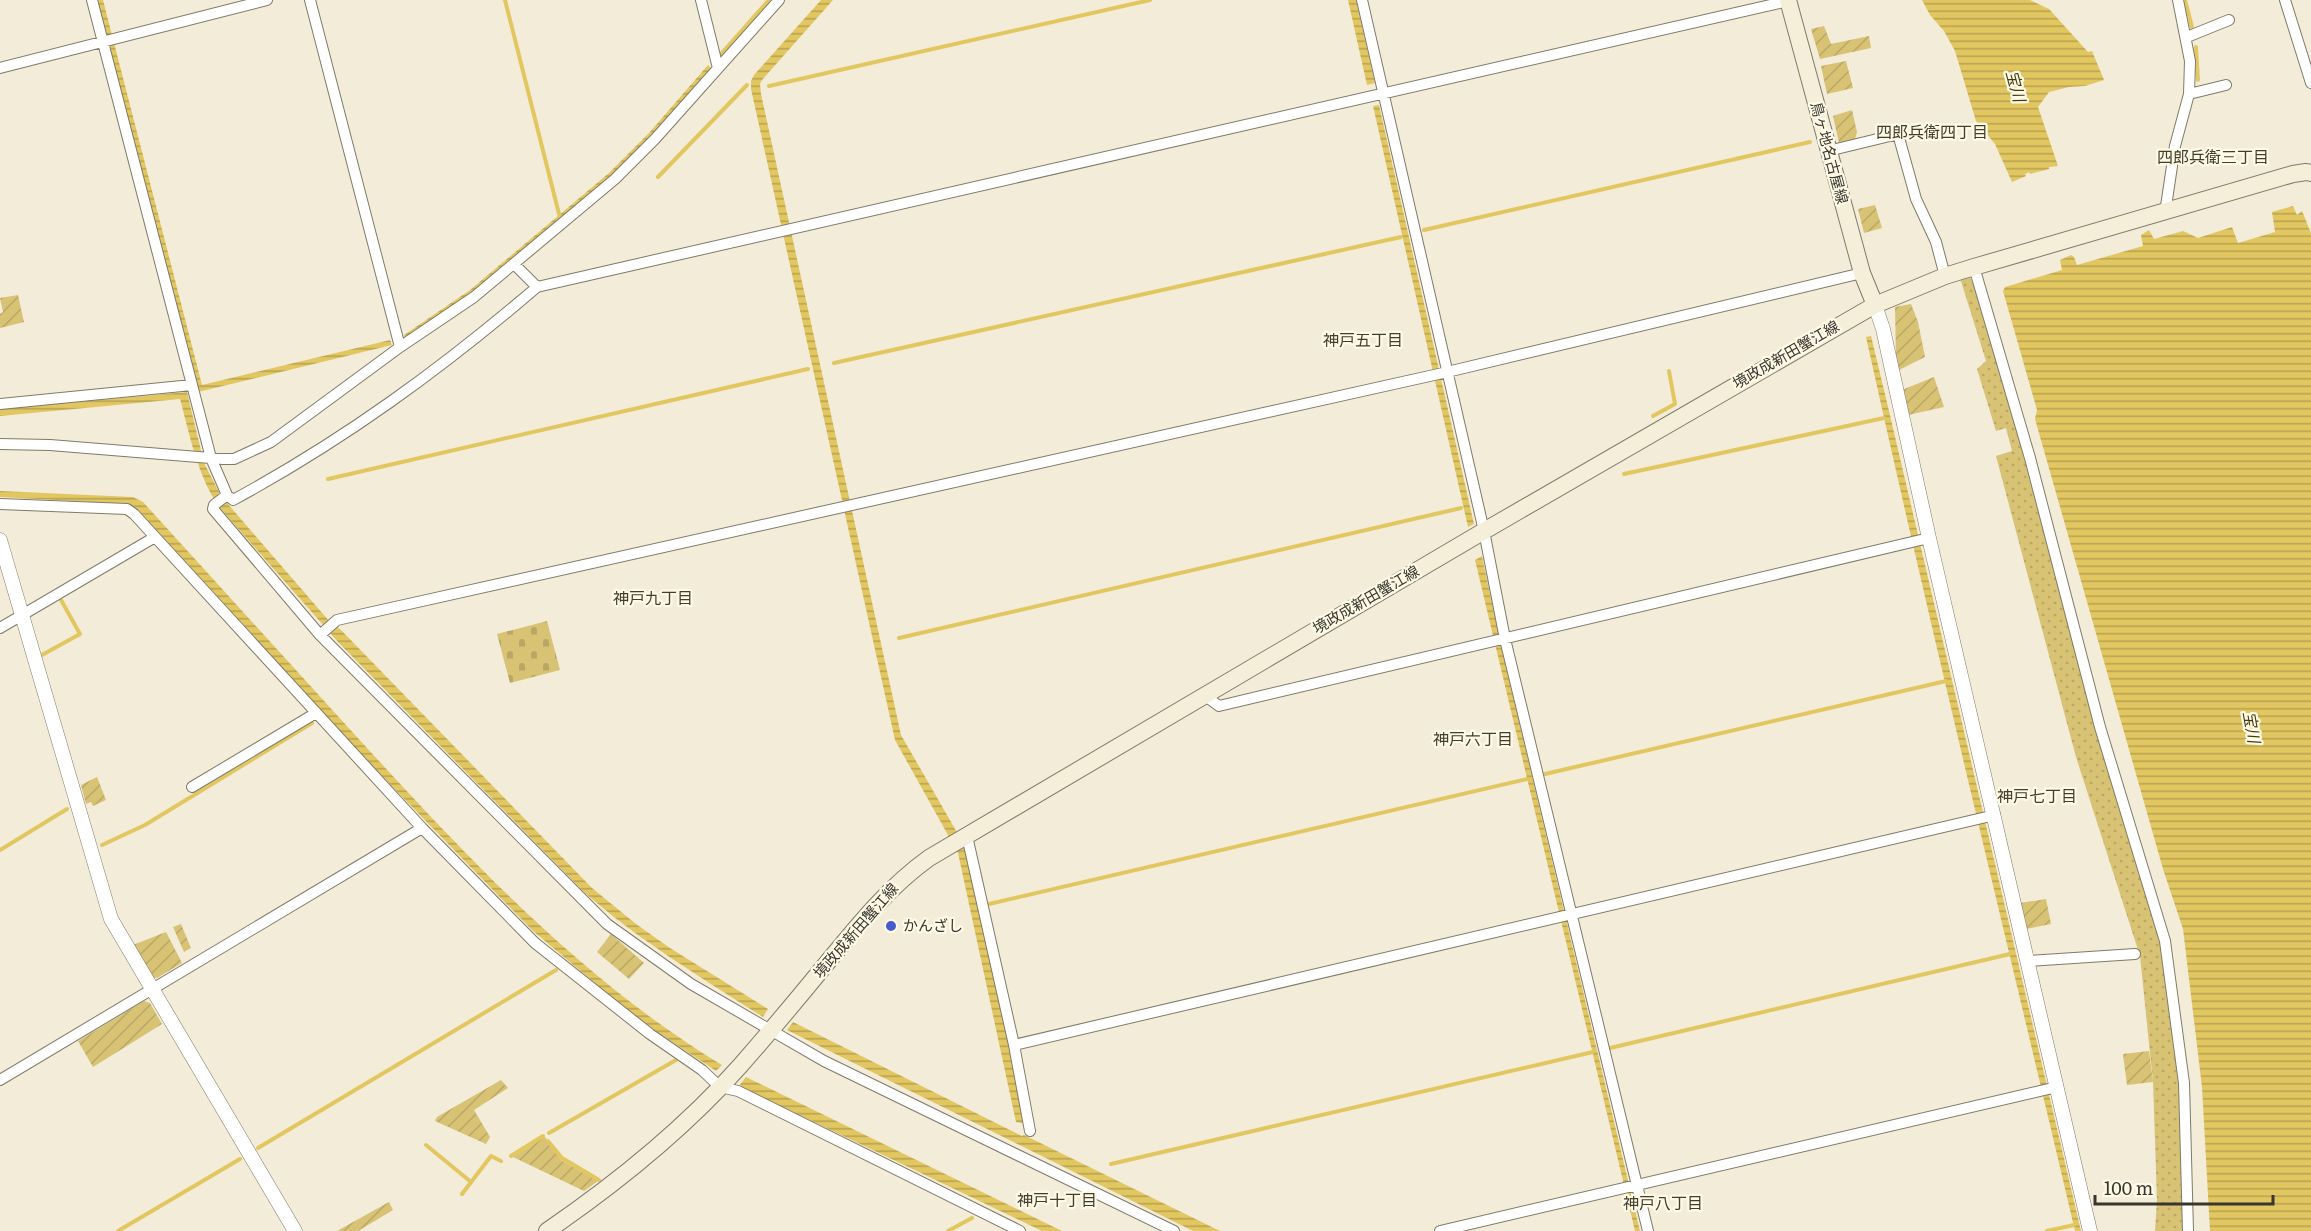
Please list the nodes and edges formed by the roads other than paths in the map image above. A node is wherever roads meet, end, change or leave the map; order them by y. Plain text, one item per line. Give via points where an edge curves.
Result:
1 (92, 0) edge
2 (267, 0) edge
3 (310, 0) edge
4 (701, 0) edge
5 (779, 0) edge
6 (1362, 0) edge
7 (1788, 0) edge
8 (2178, 0) edge
9 (2285, 0) edge
10 (2229, 20) dead end
11 (2187, 37) junction
12 (102, 42) junction
13 (0, 68) edge
14 (718, 68) junction
15 (2311, 83) edge
16 (2226, 85) dead end
17 (1383, 93) junction
18 (2189, 94) junction
19 (1828, 151) junction
20 (2311, 173) edge
21 (2165, 213) junction
22 (514, 264) junction
23 (1974, 267) junction
24 (1862, 273) junction
25 (1945, 276) junction
26 (537, 287) junction
27 (1875, 305) junction
28 (400, 347) junction
29 (1444, 372) junction
30 (192, 384) junction
31 (0, 404) edge
32 (0, 444) edge
33 (209, 458) junction
34 (226, 496) junction
35 (0, 504) edge
36 (1484, 531) junction
37 (155, 537) junction
38 (0, 540) edge
39 (1921, 540) junction
40 (22, 615) junction
41 (0, 628) edge
42 (322, 633) junction
43 (1500, 640) junction
44 (1204, 695) junction
45 (316, 713) junction
46 (192, 787) dead end
47 (1986, 817) junction
48 (422, 828) junction
49 (967, 836) junction
50 (1566, 916) junction
51 (2135, 954) dead end
52 (2028, 961) junction
53 (152, 990) junction
54 (772, 1029) junction
55 (1014, 1045) junction
56 (0, 1080) edge
57 (720, 1087) junction
58 (2049, 1089) junction
59 (1030, 1131) dead end
60 (1631, 1187) junction
61 (295, 1231) edge
62 (547, 1231) edge
63 (1020, 1231) edge
64 (1174, 1231) edge
65 (1440, 1231) edge
66 (1648, 1231) edge
67 (2091, 1231) edge
68 (2188, 1231) edge

1 - 12 street
2 - 12 street
3 - 28 street
4 - 14 street
5 - 14 street
6 - 17 street
7 - 17 street
7 - 19 main road, 鳥ヶ地名古屋線
8 - 11 street
9 - 15 street
10 - 11 street
11 - 18 street
12 - 13 street
12 - 30 street
14 - 22 street via 615,179
16 - 18 street
17 - 26 street
17 - 29 street
18 - 21 street via 2175,146
19 - 24 main road, 鳥ヶ地名古屋線
19 - 25 street via 1898,134 1916,199 1936,242
20 - 21 main road, 境政成新田蟹江線 via 2293,174
21 - 23 main road, 境政成新田蟹江線
22 - 26 street
22 - 28 street via 474,297
23 - 25 main road, 境政成新田蟹江線
23 - 68 street via 2030,458 2100,727 2165,941 2184,1083
24 - 27 main road, 鳥ヶ地名古屋線
24 - 29 street
25 - 27 main road, 境政成新田蟹江線
26 - 34 street via 452,358 356,427 233,500
27 - 36 main road, 境政成新田蟹江線
27 - 39 street via 1883,329
28 - 33 street via 271,442 234,459
29 - 36 street
29 - 42 street via 335,622
30 - 31 street
30 - 33 street
32 - 33 street
33 - 34 street
34 - 42 street via 214,505 216,513
35 - 37 street via 127,509
36 - 43 street
36 - 44 main road, 境政成新田蟹江線
37 - 40 street
37 - 45 street
38 - 40 street
39 - 43 street
39 - 47 street
40 - 41 street
40 - 53 street via 111,919
42 - 54 street via 607,924 691,984
43 - 44 street via 1220,706
43 - 50 street
44 - 49 main road, 境政成新田蟹江線
45 - 46 street
45 - 48 street
47 - 50 street
47 - 52 street
48 - 53 street
48 - 57 street via 535,943
49 - 54 main road, 境政成新田蟹江線 via 909,873 886,894
49 - 55 street
50 - 55 street
50 - 60 street
51 - 52 street
52 - 58 street
53 - 56 street
53 - 61 street
54 - 57 main road, 境政成新田蟹江線
54 - 64 street via 824,1061
55 - 59 street
57 - 62 main road, 境政成新田蟹江線 via 636,1165
57 - 63 street via 738,1092
58 - 60 street
58 - 67 street
60 - 65 street
60 - 66 street

